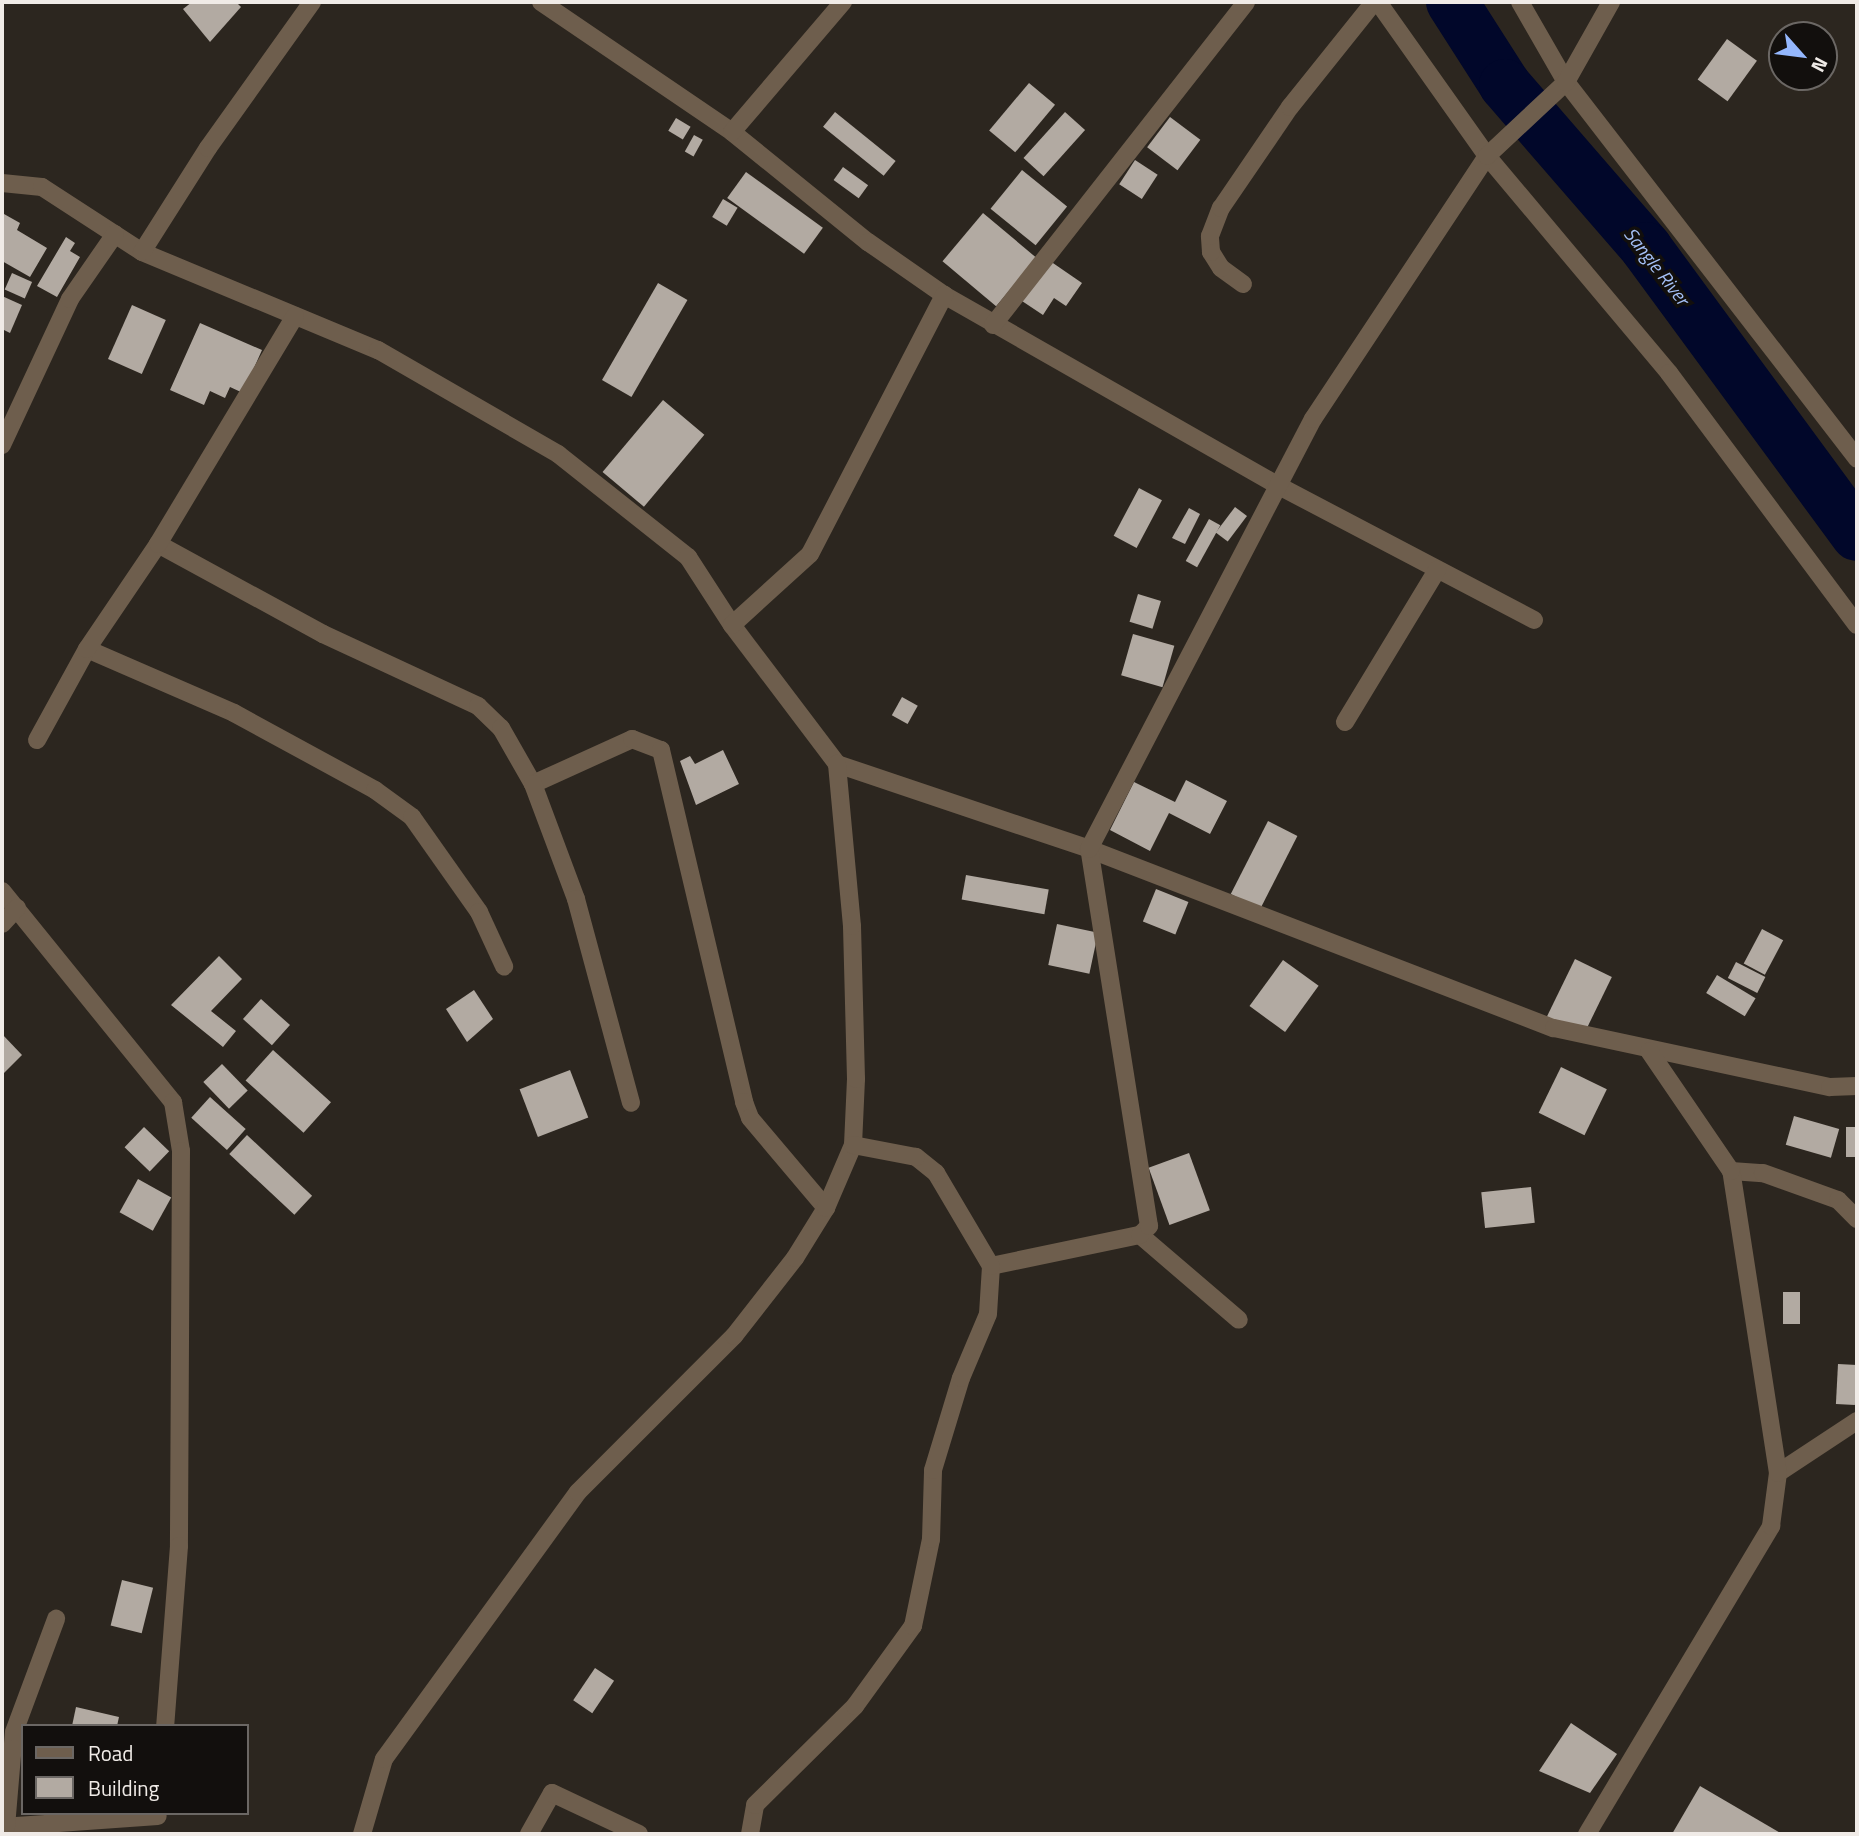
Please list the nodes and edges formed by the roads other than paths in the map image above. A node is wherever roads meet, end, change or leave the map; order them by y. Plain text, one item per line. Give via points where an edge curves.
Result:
1 (312, 2) edge
2 (541, 2) edge
3 (843, 2) edge
4 (1245, 2) edge
5 (1376, 2) edge
6 (1520, 2) edge
7 (1611, 2) edge
8 (1566, 82) junction
9 (732, 131) junction
10 (1487, 156) junction
11 (2, 183) edge
12 (115, 234) junction
13 (142, 252) junction
14 (1243, 284) dead end
15 (944, 295) junction
16 (295, 316) junction
17 (993, 325) junction
18 (2, 445) edge
19 (1857, 459) edge
20 (1279, 486) junction
21 (158, 544) junction
22 (1437, 570) junction
23 (1534, 620) dead end
24 (732, 625) junction
25 (1857, 625) edge
26 (87, 649) junction
27 (1345, 722) dead end
28 (37, 740) dead end
29 (837, 764) junction
30 (533, 784) junction
31 (1089, 849) junction
32 (2, 891) edge
33 (17, 908) junction
34 (2, 924) edge
35 (504, 966) dead end
36 (1649, 1051) junction
37 (1857, 1086) edge
38 (631, 1103) dead end
39 (853, 1145) junction
40 (1731, 1171) junction
41 (826, 1208) junction
42 (1857, 1219) edge
43 (1140, 1235) junction
44 (991, 1266) junction
45 (1239, 1320) dead end
46 (1857, 1421) edge
47 (1778, 1473) junction
48 (56, 1619) dead end
49 (165, 1724) edge
50 (146, 1815) edge
51 (158, 1815) edge
52 (4, 1827) edge
53 (156, 1834) edge
54 (362, 1834) edge
55 (529, 1834) edge
56 (639, 1834) edge
57 (750, 1834) edge
58 (1587, 1834) edge

1 - 13 street via 208,148
2 - 9 street
3 - 9 street
4 - 17 street
5 - 10 street
5 - 14 street via 1290,107 1221,208 1210,236 1211,252 1221,268
6 - 8 street
7 - 8 street
8 - 10 street
8 - 19 street
9 - 15 street via 868,242
10 - 20 street via 1352,356
10 - 25 street via 1669,373
11 - 12 street via 42,187
12 - 13 street
12 - 18 street via 70,299
13 - 16 street
15 - 17 street
15 - 24 street via 810,554
16 - 21 street
16 - 24 street via 378,350 558,454 688,557
17 - 20 street
20 - 22 street
20 - 31 street
21 - 26 street
21 - 30 street via 323,634 478,706 502,728
22 - 23 street
22 - 27 street
24 - 29 street
26 - 28 street
26 - 35 street via 234,713 412,817 479,912
29 - 31 street
29 - 39 street via 852,926
30 - 38 street via 573,888
30 - 41 street via 632,739 661,750 744,1102
31 - 36 street via 1554,1028
31 - 43 street via 1150,1212 1149,1227
32 - 33 street
33 - 34 street
33 - 49 street via 173,1102 179,1139 179,1546
36 - 37 street via 1830,1087
36 - 40 street
39 - 41 street
39 - 44 street via 916,1157 936,1173
40 - 42 street via 1763,1172 1838,1200
40 - 47 street
41 - 54 street via 795,1258 734,1336 578,1492 384,1759
43 - 44 street
43 - 45 street
44 - 57 street via 988,1314 961,1378 933,1470 931,1539 913,1626 855,1706 755,1805
46 - 47 street
47 - 58 street via 1771,1525
48 - 52 street via 14,1732
50 - 52 street
51 - 53 street
55 - 56 street via 552,1793

